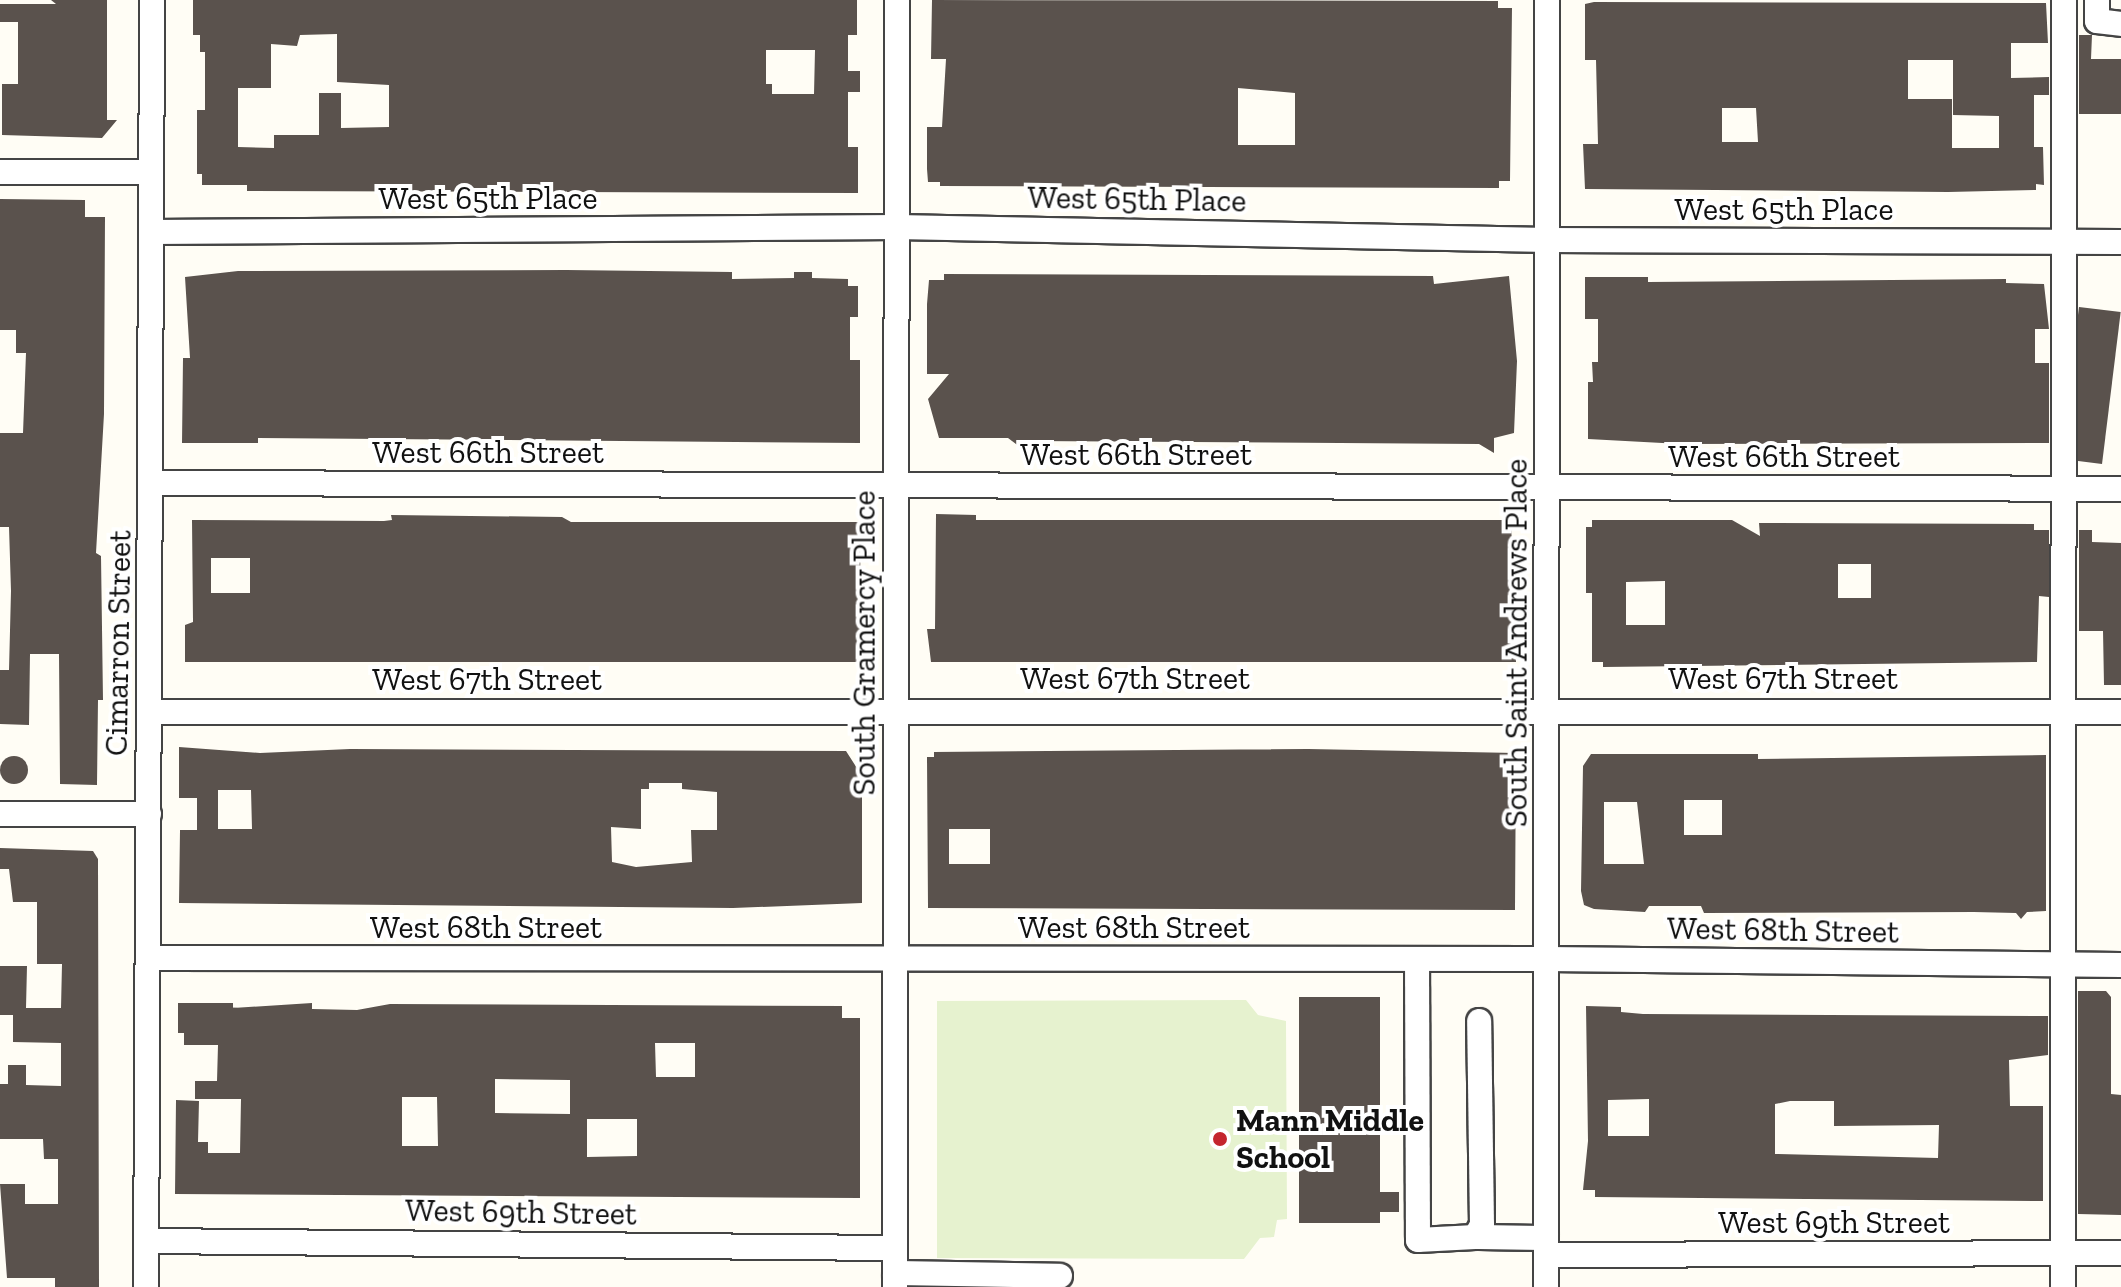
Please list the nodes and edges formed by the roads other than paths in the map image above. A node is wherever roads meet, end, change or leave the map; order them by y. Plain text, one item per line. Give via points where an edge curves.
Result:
1 (152, 0) edge
2 (897, 0) edge
3 (1547, 0) edge
4 (2064, 0) edge
5 (2097, 0) edge
6 (2121, 24) edge
7 (0, 172) edge
8 (150, 172) junction
9 (897, 227) junction
10 (151, 232) junction
11 (1548, 240) junction
12 (2065, 242) junction
13 (2121, 242) edge
14 (152, 483) junction
15 (896, 485) junction
16 (1549, 487) junction
17 (2062, 489) junction
18 (2121, 489) edge
19 (1547, 709) junction
20 (896, 710) junction
21 (149, 712) junction
22 (2062, 712) junction
23 (2121, 712) edge
24 (0, 814) edge
25 (149, 814) junction
26 (148, 958) junction
27 (1417, 959) junction
28 (1547, 959) junction
29 (895, 960) junction
30 (2063, 965) junction
31 (2121, 965) edge
32 (1479, 1021) dead end
33 (1475, 1237) junction
34 (147, 1241) junction
35 (1546, 1246) junction
36 (895, 1248) junction
37 (2063, 1253) junction
38 (2121, 1253) edge
39 (1060, 1276) dead end
40 (895, 1280) edge
41 (146, 1287) edge
42 (1546, 1287) edge
43 (2063, 1287) edge

1 - 8 street, Cimarron Street
2 - 9 street, South Gramercy Place
3 - 11 street, South Saint Andrews Place
4 - 12 street
5 - 6 street via 2097,21
7 - 8 street
8 - 10 street, Cimarron Street
9 - 10 street, West 65th Place
9 - 11 street, West 65th Place
9 - 15 street, South Gramercy Place
10 - 14 street, Cimarron Street
11 - 12 street, West 65th Place
11 - 16 street, South Saint Andrews Place
12 - 13 street, West 65th Place
12 - 17 street
14 - 15 street, West 66th Street
14 - 21 street, Cimarron Street
15 - 16 street, West 66th Street
15 - 20 street, South Gramercy Place
16 - 17 street, West 66th Street
16 - 19 street, South Saint Andrews Place
17 - 18 street, West 66th Street
17 - 22 street
19 - 20 street, West 67th Street
19 - 22 street, West 67th Street
19 - 28 street, South Saint Andrews Place
20 - 21 street, West 67th Street
20 - 29 street, South Gramercy Place
21 - 25 street, Cimarron Street
22 - 23 street, West 67th Street
22 - 30 street
24 - 25 street
25 - 26 street, Cimarron Street
26 - 29 street, West 68th Street
26 - 34 street, Cimarron Street
27 - 28 street, West 68th Street
27 - 29 street, West 68th Street
27 - 33 street, West 69th Street via 1418,1240
28 - 30 street, West 68th Street
28 - 35 street, South Saint Andrews Place
29 - 36 street, South Gramercy Place
30 - 31 street, West 68th Street
30 - 37 street
32 - 33 street via 1482,1225
33 - 35 street, West 69th Street
34 - 36 street, West 69th Street
34 - 41 street, Cimarron Street
35 - 37 street, West 69th Street
35 - 42 street, South Saint Andrews Place
36 - 40 street, South Gramercy Place
37 - 38 street, West 69th Street
37 - 43 street
39 - 40 street

